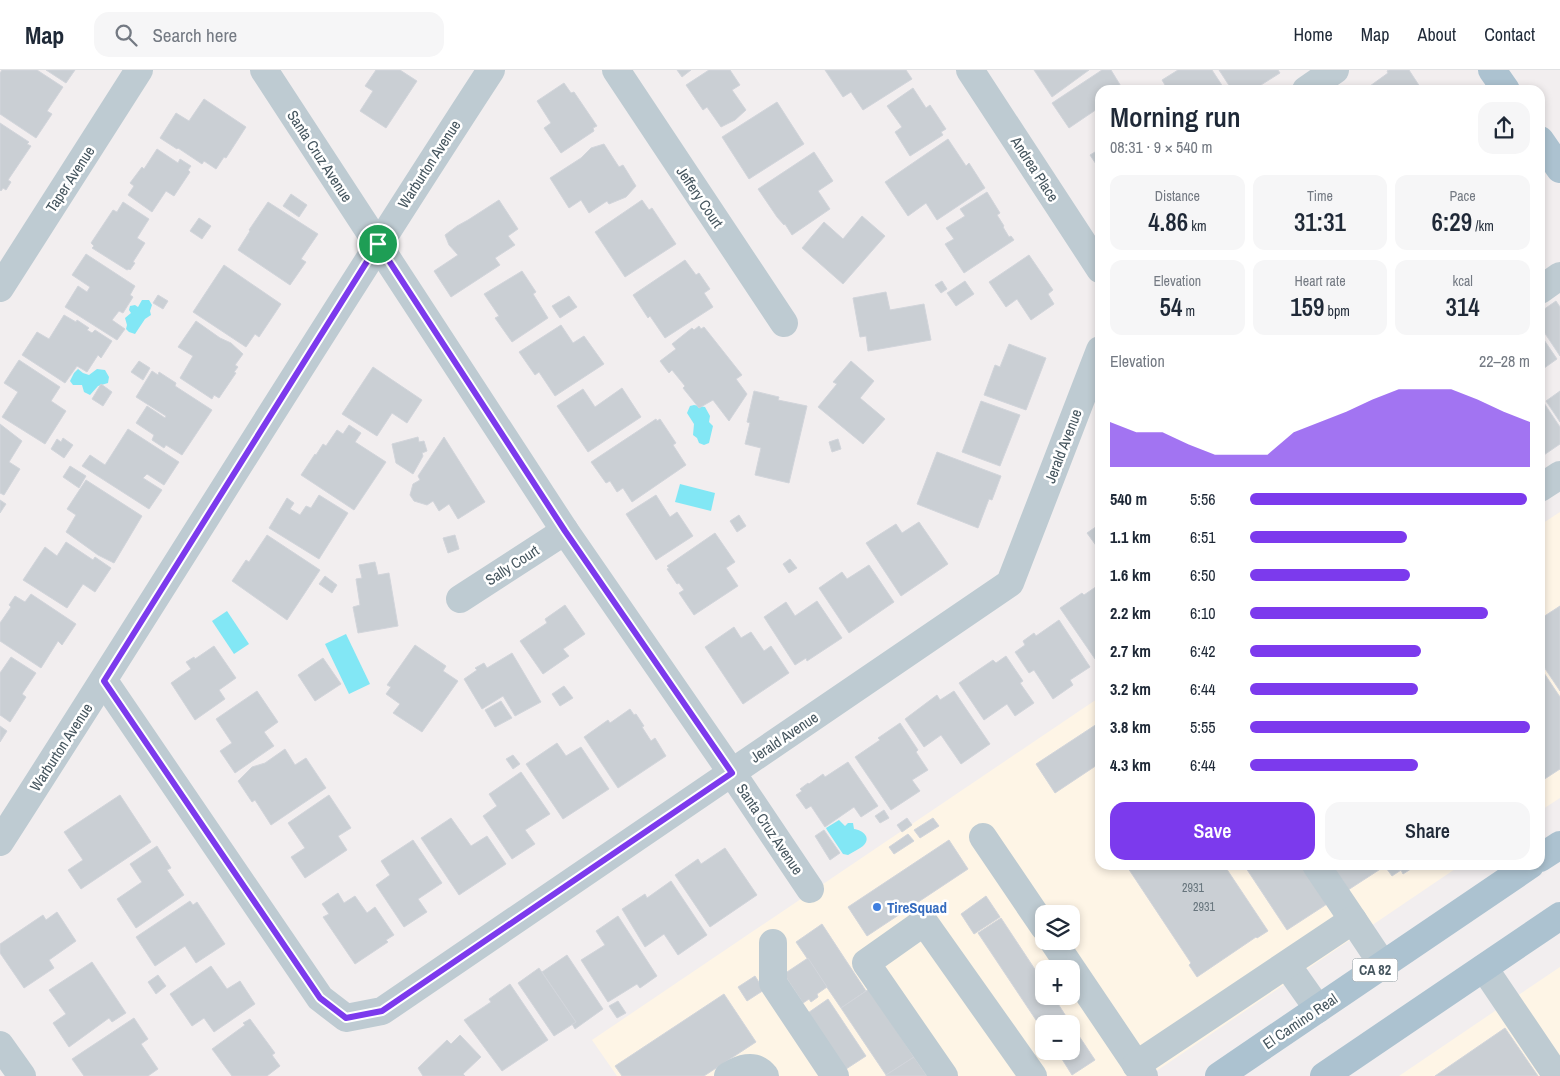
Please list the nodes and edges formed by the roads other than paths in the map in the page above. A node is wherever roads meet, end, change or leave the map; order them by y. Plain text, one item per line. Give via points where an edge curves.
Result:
1 (139, 70) edge
2 (264, 70) edge
3 (490, 70) edge
4 (616, 70) edge
5 (970, 70) edge
6 (1335, 70) edge
7 (1313, 85) edge
8 (1545, 147) edge
9 (1560, 169) edge
10 (378, 244) junction
11 (1095, 261) edge
12 (1560, 276) edge
13 (1545, 286) edge
14 (0, 288) edge
15 (784, 323) dead end
16 (1095, 363) edge
17 (1560, 475) edge
18 (1545, 485) edge
19 (565, 531) junction
20 (460, 599) dead end
21 (104, 681) junction
22 (732, 773) junction
23 (983, 837) dead end
24 (0, 842) edge
25 (1560, 845) edge
26 (1545, 854) edge
27 (1319, 870) edge
28 (1519, 870) edge
29 (810, 890) dead end
30 (1035, 914) edge
31 (1560, 916) edge
32 (1353, 920) junction
33 (774, 943) dead end
34 (1059, 950) edge
35 (1288, 965) junction
36 (1383, 965) junction
37 (1484, 968) junction
38 (1318, 1009) junction
39 (0, 1045) edge
40 (1140, 1071) edge
41 (1333, 1074) edge
42 (22, 1076) edge
43 (728, 1076) edge
44 (765, 1076) edge
45 (835, 1076) edge
46 (944, 1076) edge
47 (1033, 1076) edge
48 (1219, 1076) edge
49 (1557, 1076) edge

1 - 14 street, Taper Avenue
2 - 10 street, Santa Cruz Avenue
3 - 10 street, Warburton Avenue
4 - 15 street, Jeffery Court
5 - 11 street, Andrea Place
6 - 7 street
8 - 9 main road
10 - 19 street, Santa Cruz Avenue
10 - 21 street, Warburton Avenue
12 - 13 street
16 - 22 street, Jerald Avenue via 1010,583
17 - 18 street
19 - 20 street, Sally Court
19 - 22 street, Santa Cruz Avenue
21 - 22 street, Jerald Avenue via 320,998 346,1018 382,1011
21 - 24 street, Warburton Avenue
22 - 29 street, Santa Cruz Avenue
23 - 30 street
25 - 26 main road, El Camino Real / CA 82
27 - 32 street
28 - 36 main road, El Camino Real / CA 82
31 - 37 main road
32 - 35 street
32 - 36 street
33 - 45 street via 773,983
34 - 40 street
35 - 38 street
35 - 40 street
36 - 38 main road, El Camino Real / CA 82
37 - 41 main road
37 - 49 street
38 - 48 main road, El Camino Real / CA 82
39 - 42 street
43 - 44 street via 744,1068 755,1068
46 - 47 street via 866,963 924,922

